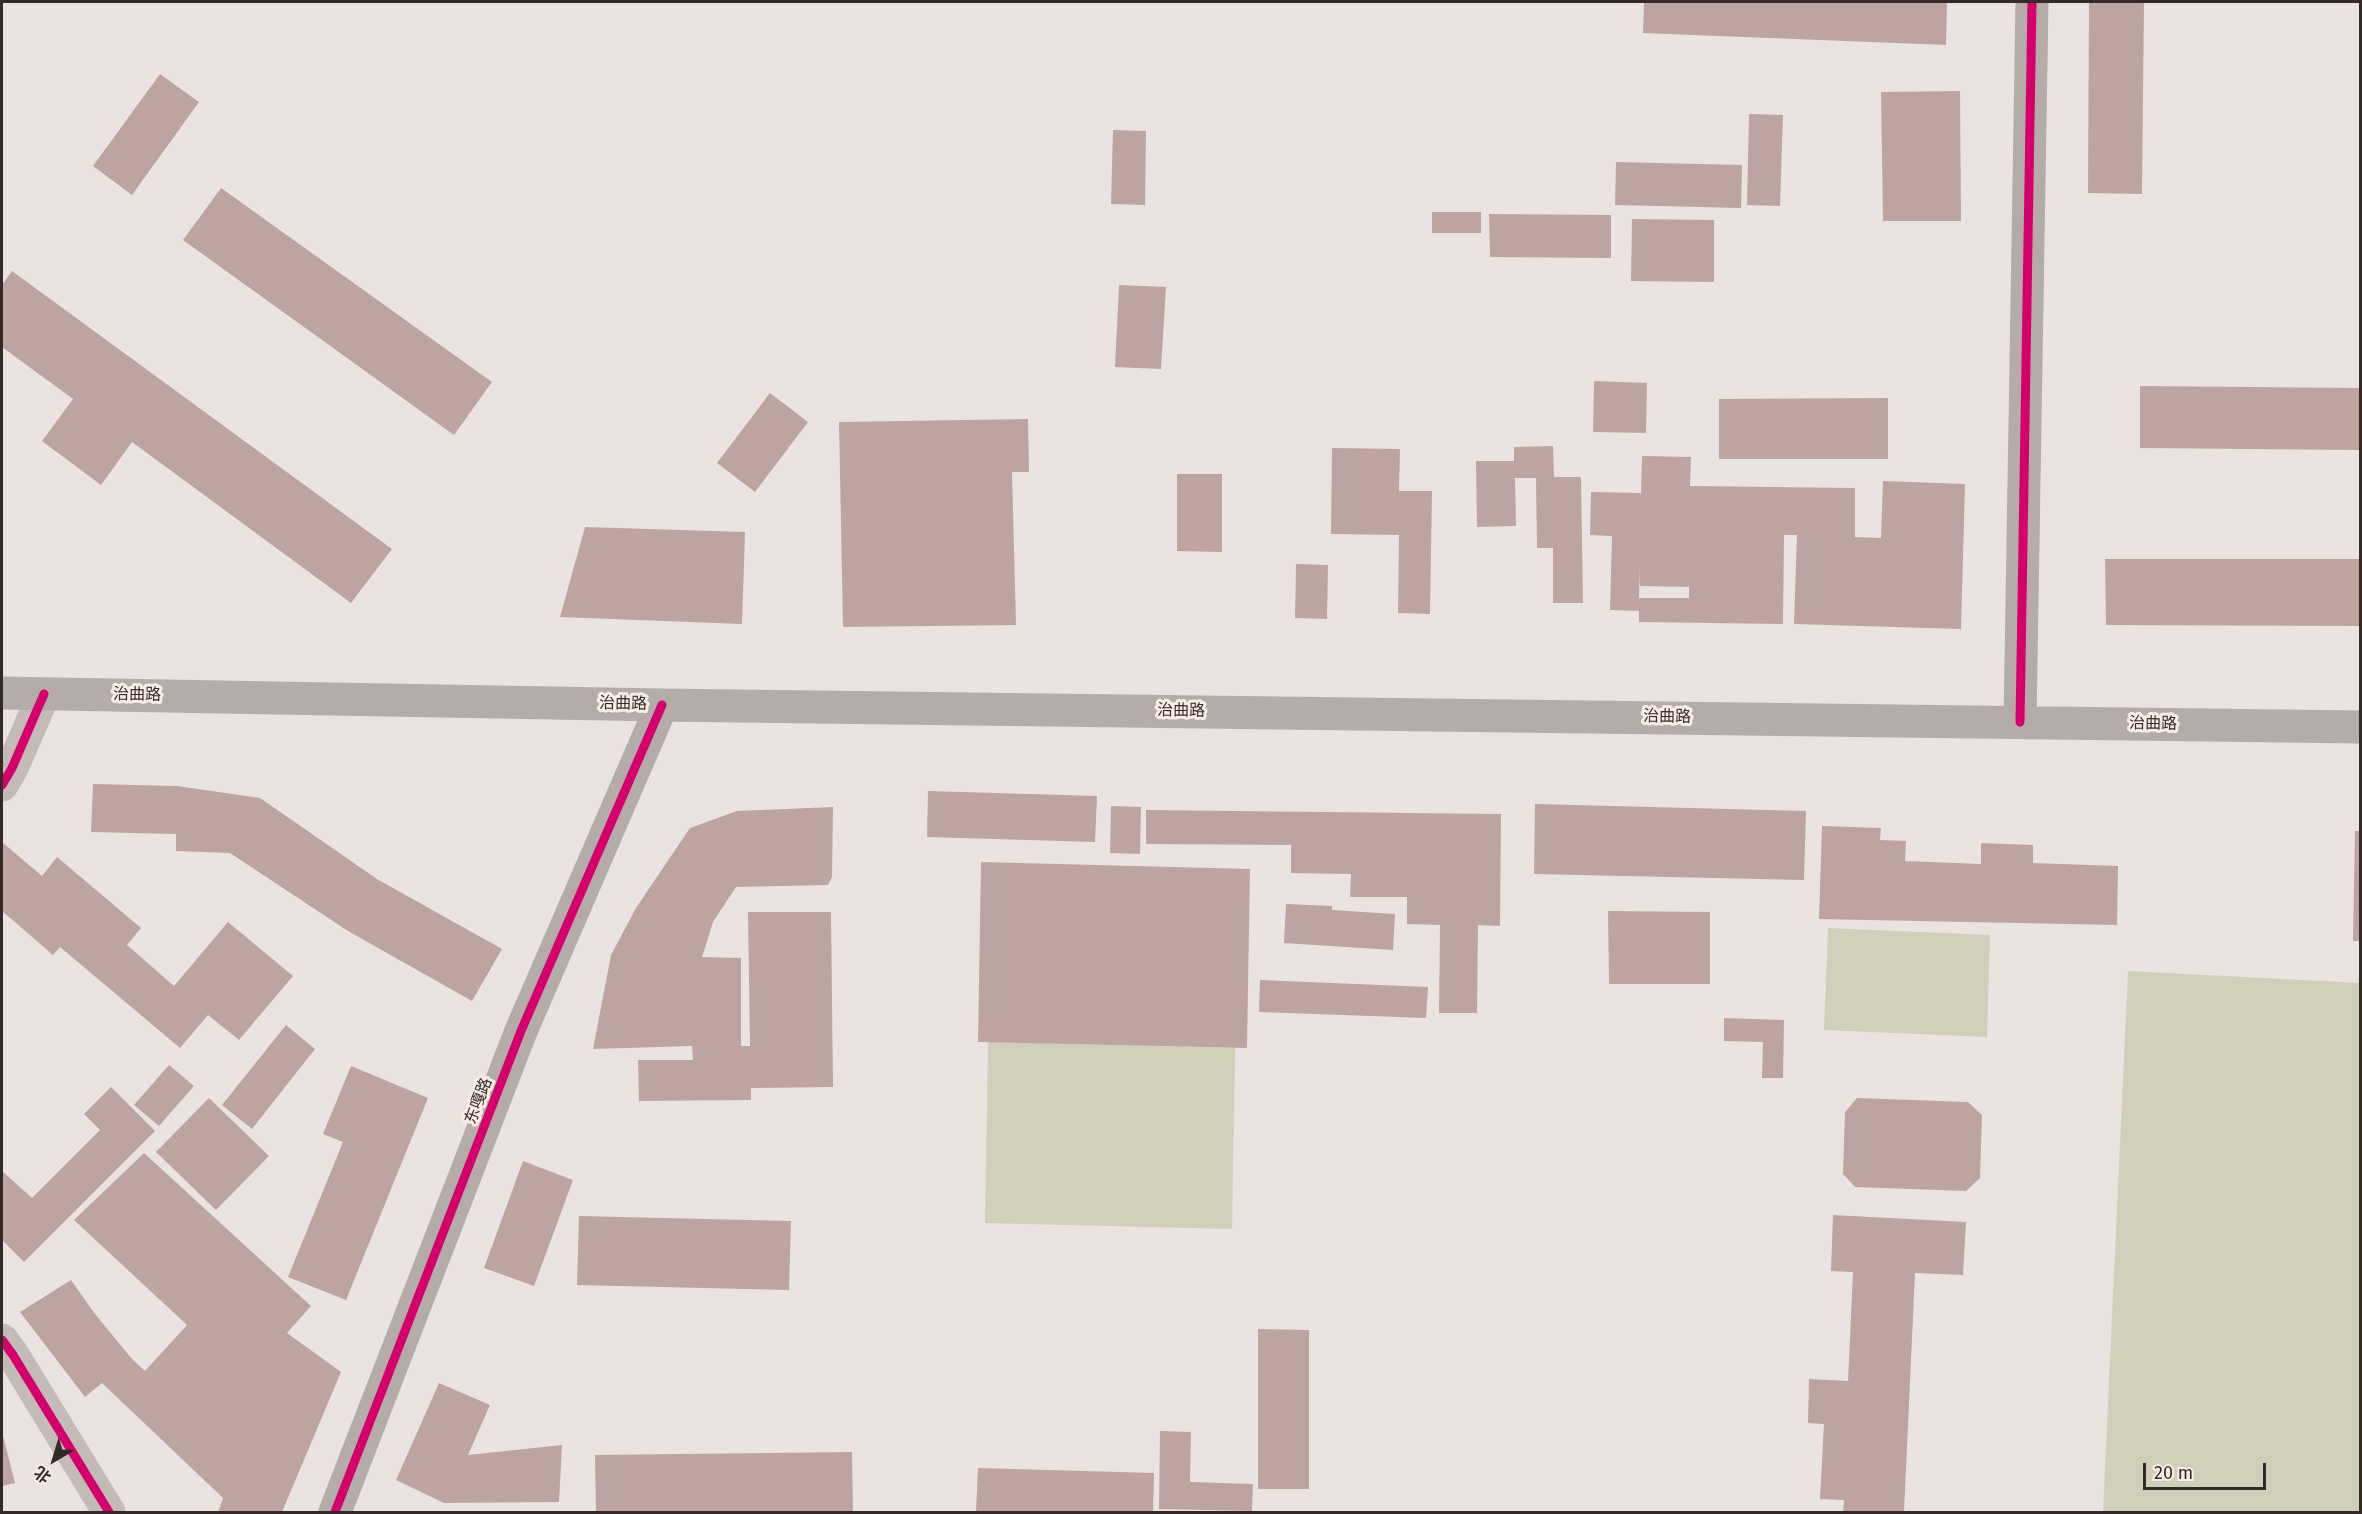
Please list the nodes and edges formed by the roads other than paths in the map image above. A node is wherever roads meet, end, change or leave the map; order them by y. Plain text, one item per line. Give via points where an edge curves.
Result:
1 (2032, 2) edge
2 (2, 693) edge
3 (44, 693) junction
4 (662, 705) junction
5 (2020, 722) junction
6 (2361, 727) edge
7 (2, 785) edge
8 (2, 1340) edge
9 (109, 1512) edge
10 (335, 1512) edge

1 - 5 main road
2 - 3 main road, 治曲路
3 - 4 main road, 治曲路
3 - 7 street
4 - 5 main road, 治曲路
4 - 10 main road, 东嘎路 via 521,1031
5 - 6 main road, 治曲路
8 - 9 street

